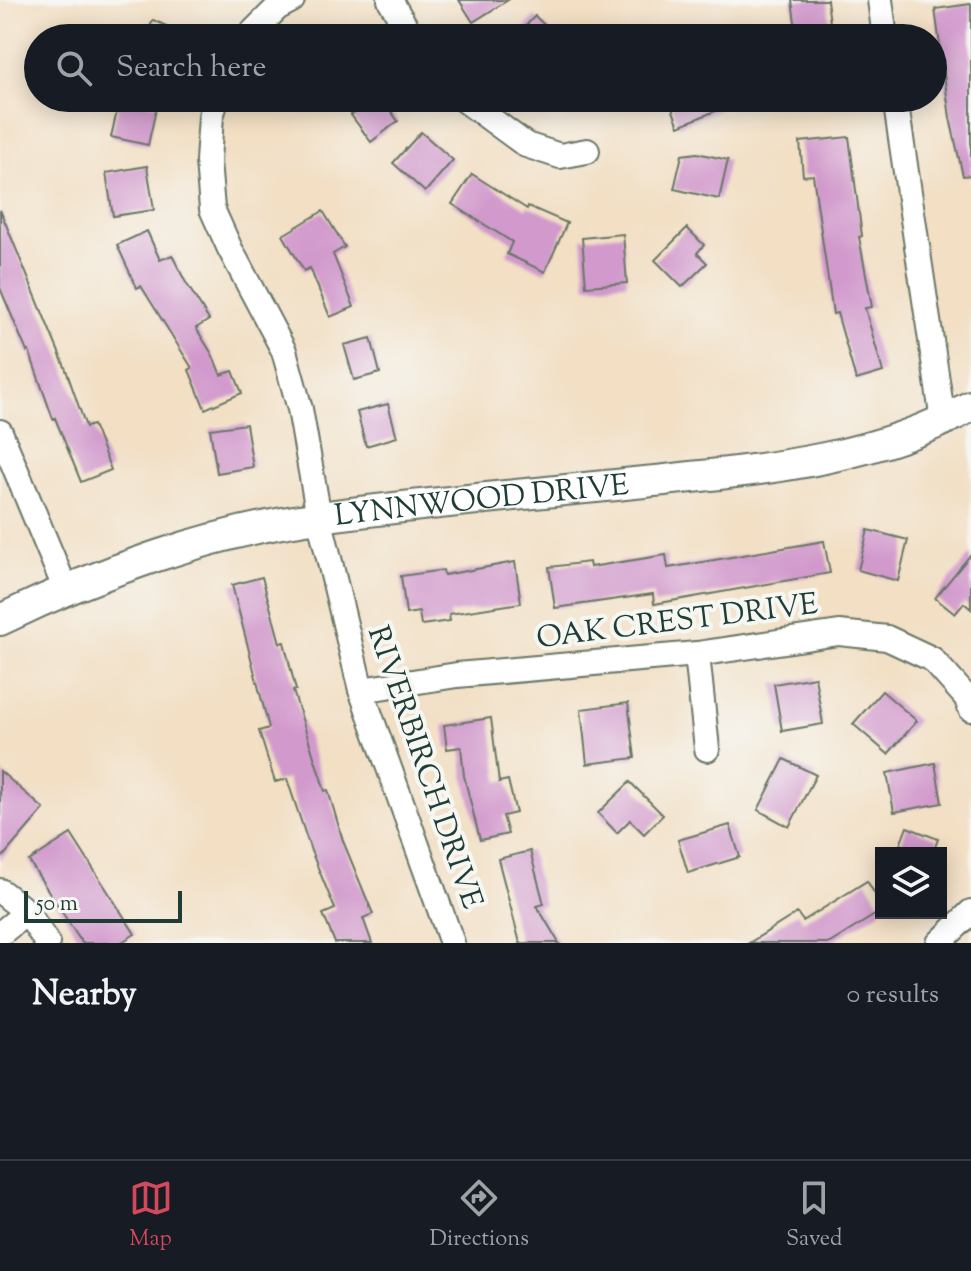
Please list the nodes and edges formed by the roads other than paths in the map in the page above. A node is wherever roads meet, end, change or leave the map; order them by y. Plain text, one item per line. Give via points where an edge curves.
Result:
1 (292, 0) edge
2 (390, 0) edge
3 (880, 0) edge
4 (261, 24) edge
5 (404, 24) edge
6 (883, 24) edge
7 (212, 112) edge
8 (481, 112) edge
9 (897, 112) edge
10 (587, 151) dead end
11 (971, 406) edge
12 (943, 421) junction
13 (0, 432) edge
14 (319, 517) junction
15 (65, 588) junction
16 (0, 620) edge
17 (697, 654) junction
18 (361, 690) junction
19 (971, 709) edge
20 (707, 749) dead end
21 (0, 891) edge
22 (27, 912) junction
23 (971, 912) edge
24 (0, 934) edge
25 (47, 943) edge
26 (452, 943) edge
27 (939, 943) edge

1 - 4 street
2 - 5 street
3 - 6 street
7 - 14 street, RIVERBIRCH DRIVE via 208,161 212,209 284,351
8 - 10 street via 526,145 560,156
9 - 12 street
11 - 12 street, LYNNWOOD DRIVE
12 - 14 street, LYNNWOOD DRIVE via 791,466
13 - 15 street
14 - 15 street, LYNNWOOD DRIVE via 231,533
14 - 18 street, RIVERBIRCH DRIVE
15 - 16 street, LYNNWOOD DRIVE
17 - 18 street, OAK CREST DRIVE via 457,675
17 - 19 street, OAK CREST DRIVE via 839,633 887,638 932,659
17 - 20 street
18 - 26 street, RIVERBIRCH DRIVE
21 - 22 street
22 - 24 street
22 - 25 street
23 - 27 street

